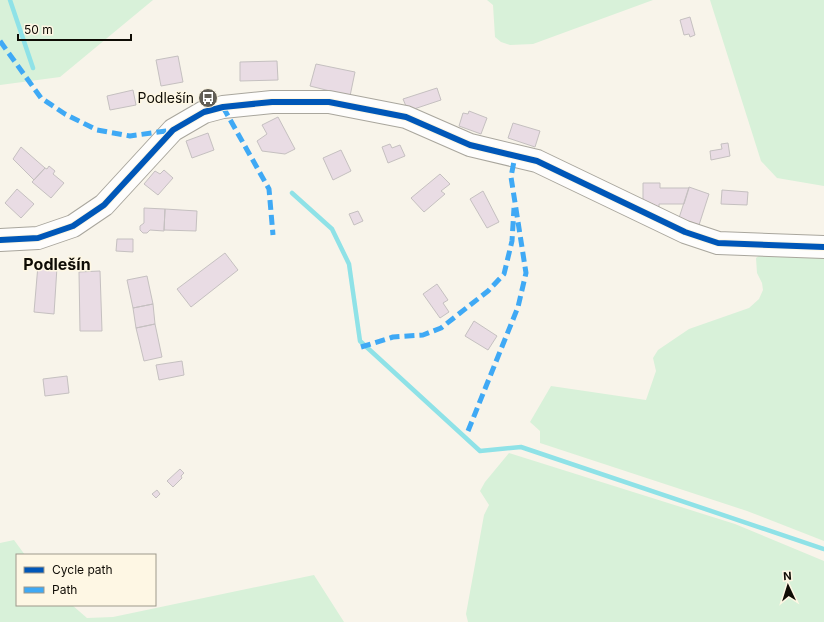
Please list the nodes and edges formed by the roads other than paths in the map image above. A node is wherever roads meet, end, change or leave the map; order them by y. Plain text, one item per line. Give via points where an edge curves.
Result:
1 (0, 240) edge
2 (824, 247) edge

1 - 2 street via 38,238 73,226 104,205 173,130 204,112 223,107 272,102 329,102 406,117 470,145 537,161 685,232 718,243

